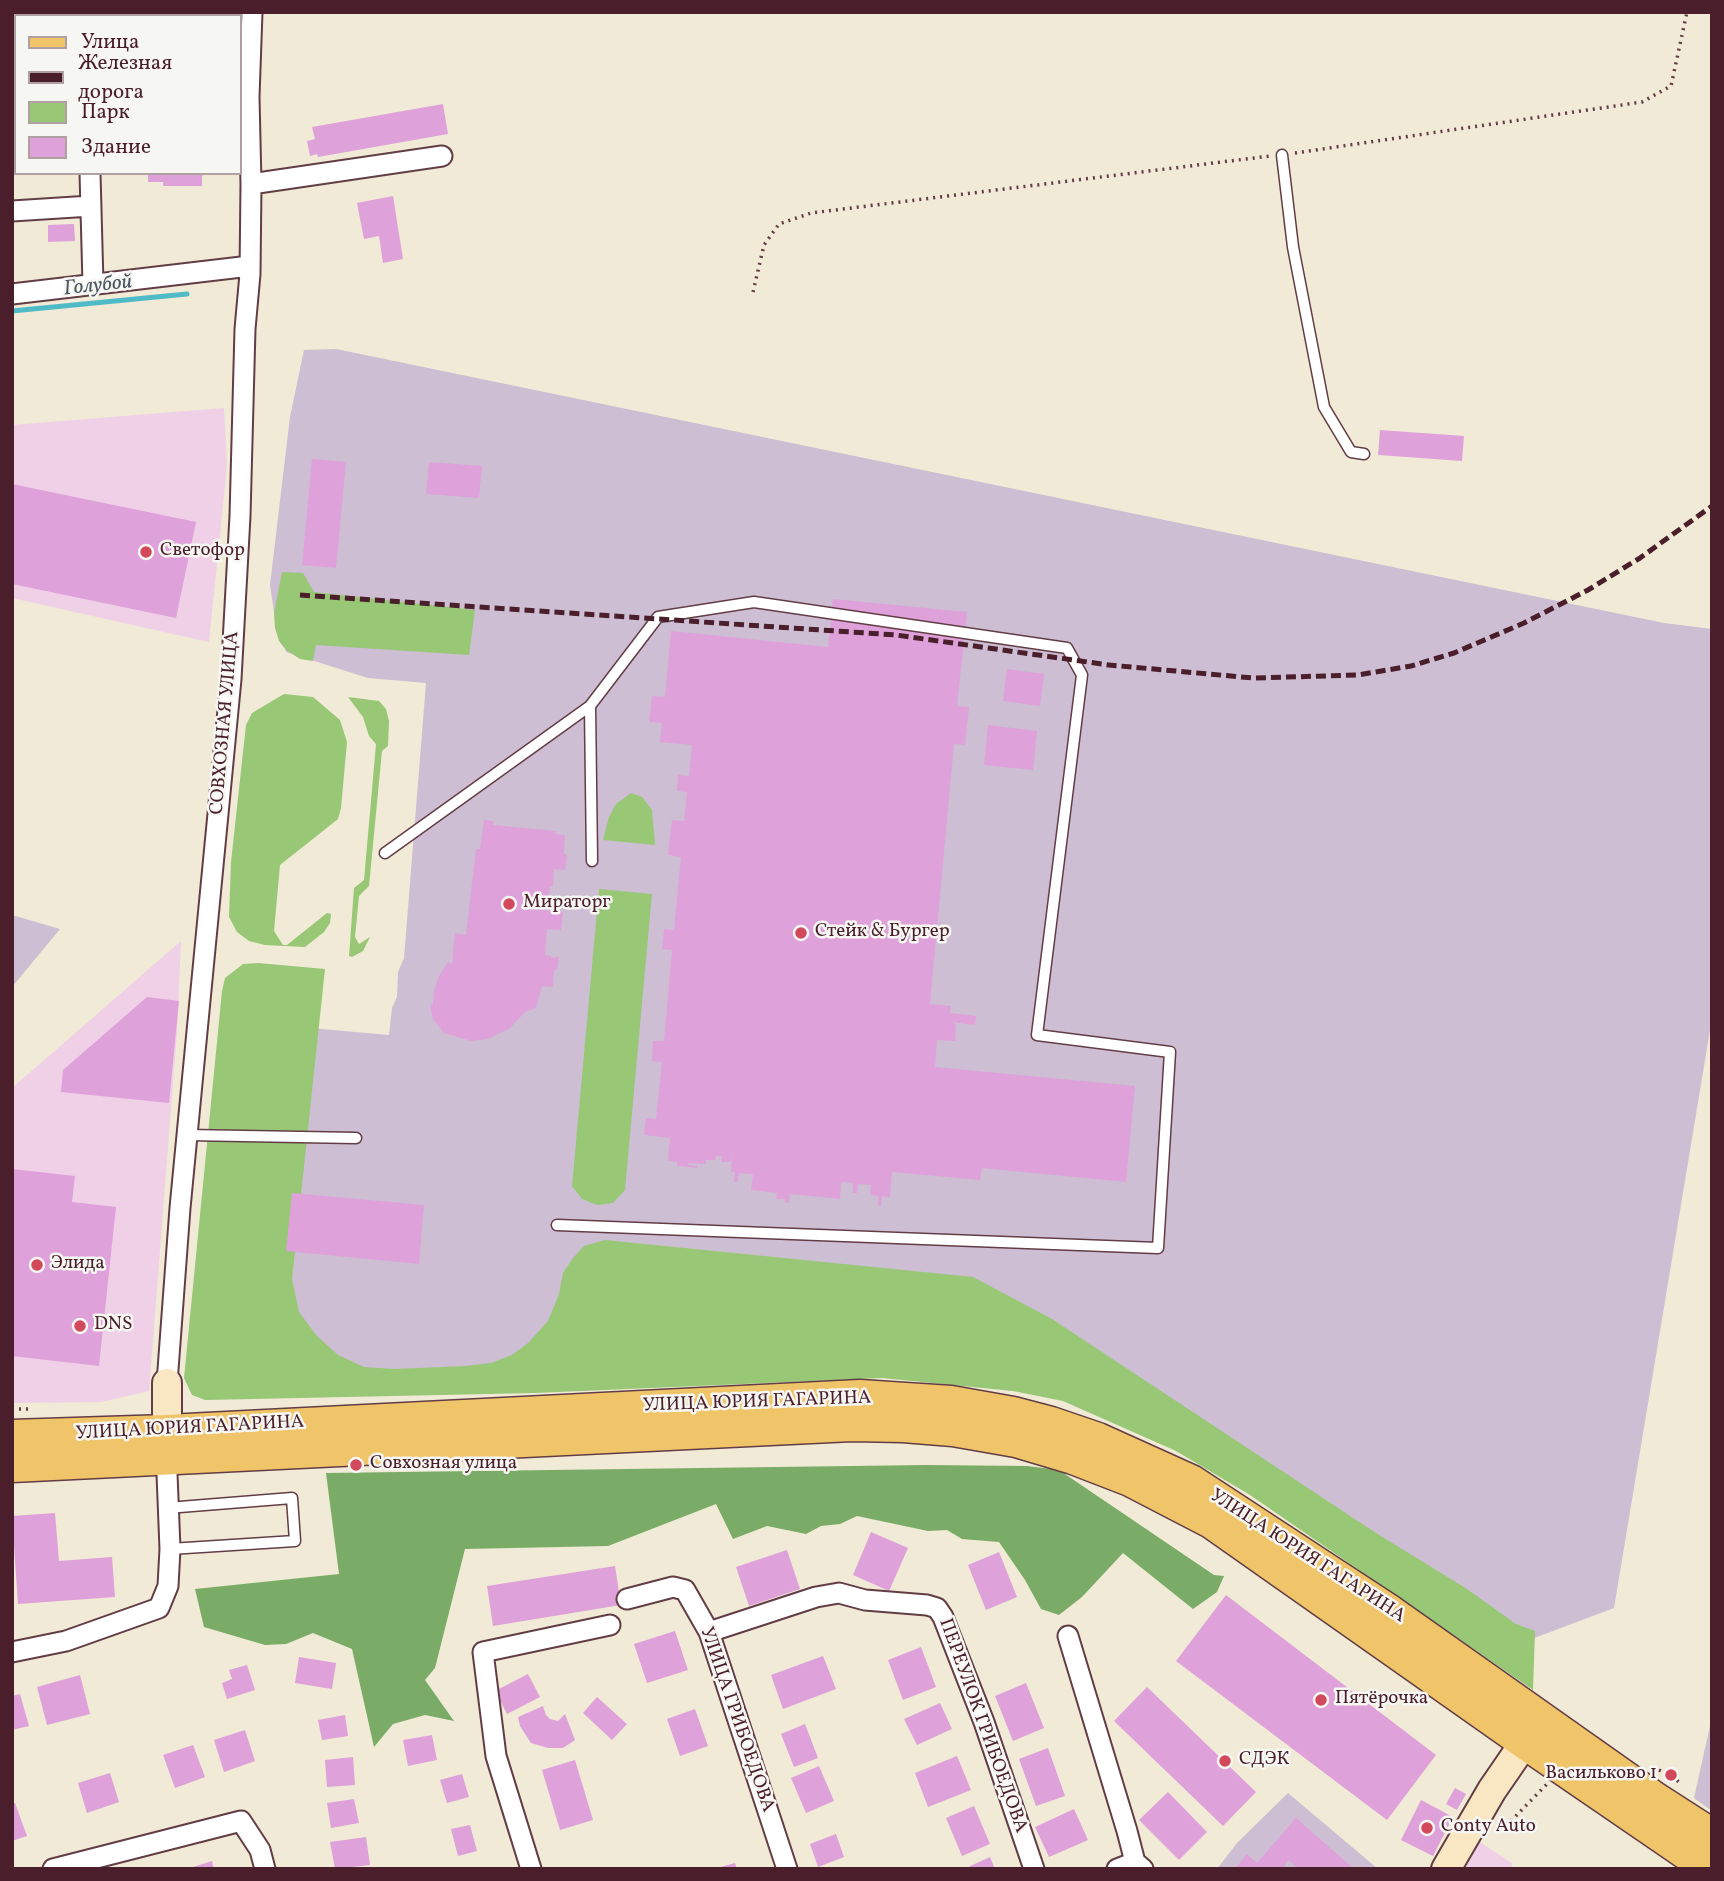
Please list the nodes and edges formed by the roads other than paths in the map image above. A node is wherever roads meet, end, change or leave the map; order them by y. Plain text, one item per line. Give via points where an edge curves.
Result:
1 (252, 12) edge
2 (1282, 155) road end
3 (442, 156) dead end
4 (90, 175) edge
5 (251, 184) junction
6 (91, 206) junction
7 (12, 211) edge
8 (250, 266) junction
9 (93, 284) junction
10 (12, 294) edge
11 (1364, 454) dead end
12 (590, 706) junction
13 (385, 853) dead end
14 (592, 862) dead end
15 (187, 1135) junction
16 (356, 1138) dead end
17 (557, 1225) dead end
18 (167, 1383) joint
19 (12, 1436) edge
20 (166, 1446) junction
21 (12, 1466) edge
22 (167, 1508) junction
23 (170, 1549) junction
24 (627, 1599) dead end
25 (610, 1625) dead end
26 (709, 1632) junction
27 (1068, 1636) dead end
28 (12, 1651) edge
29 (1527, 1740) junction
30 (1712, 1835) edge
31 (1132, 1866) edge
32 (53, 1869) edge
33 (265, 1869) edge
34 (531, 1869) edge
35 (787, 1869) edge
36 (1034, 1869) edge
37 (1446, 1869) edge
38 (1709, 1869) edge

1 - 5 street, СОВХОЗНАЯ УЛИЦА
2 - 11 lane via 1293,247 1324,407 1351,452
3 - 5 street
4 - 6 street
5 - 8 street, СОВХОЗНАЯ УЛИЦА
6 - 7 street
6 - 9 street
8 - 9 street
8 - 15 street, СОВХОЗНАЯ УЛИЦА via 232,679
9 - 10 street
12 - 13 lane
12 - 14 lane
12 - 17 lane via 658,617 754,602 1067,648 1082,675 1037,1035 1170,1052 1169,1078 1157,1248
15 - 16 lane
15 - 18 street, СОВХОЗНАЯ УЛИЦА
18 - 20 street, СОВХОЗНАЯ УЛИЦА
19 - 20 main road, УЛИЦА ЮРИЯ ГАГАРИНА
20 - 21 main road, УЛИЦА ЮРИЯ ГАГАРИНА
20 - 22 street
20 - 29 main road, УЛИЦА ЮРИЯ ГАГАРИНА via 860,1396 951,1402 1013,1413 1098,1439 1191,1480 1380,1604
22 - 23 street
22 - 23 lane via 292,1498 295,1541
23 - 28 street via 167,1586 159,1608 66,1640
24 - 26 street, УЛИЦА ГРИБОЕДОВА via 673,1587 685,1590
25 - 34 street via 483,1652 496,1756
26 - 35 street, УЛИЦА ГРИБОЕДОВА
26 - 36 street, ПЕРЕУЛОК ГРИБОЕДОВА via 839,1593 937,1608 984,1721
27 - 31 street via 1128,1831
29 - 30 main road via 1657,1799
29 - 37 street
29 - 38 main road
32 - 33 street via 241,1821 260,1850

